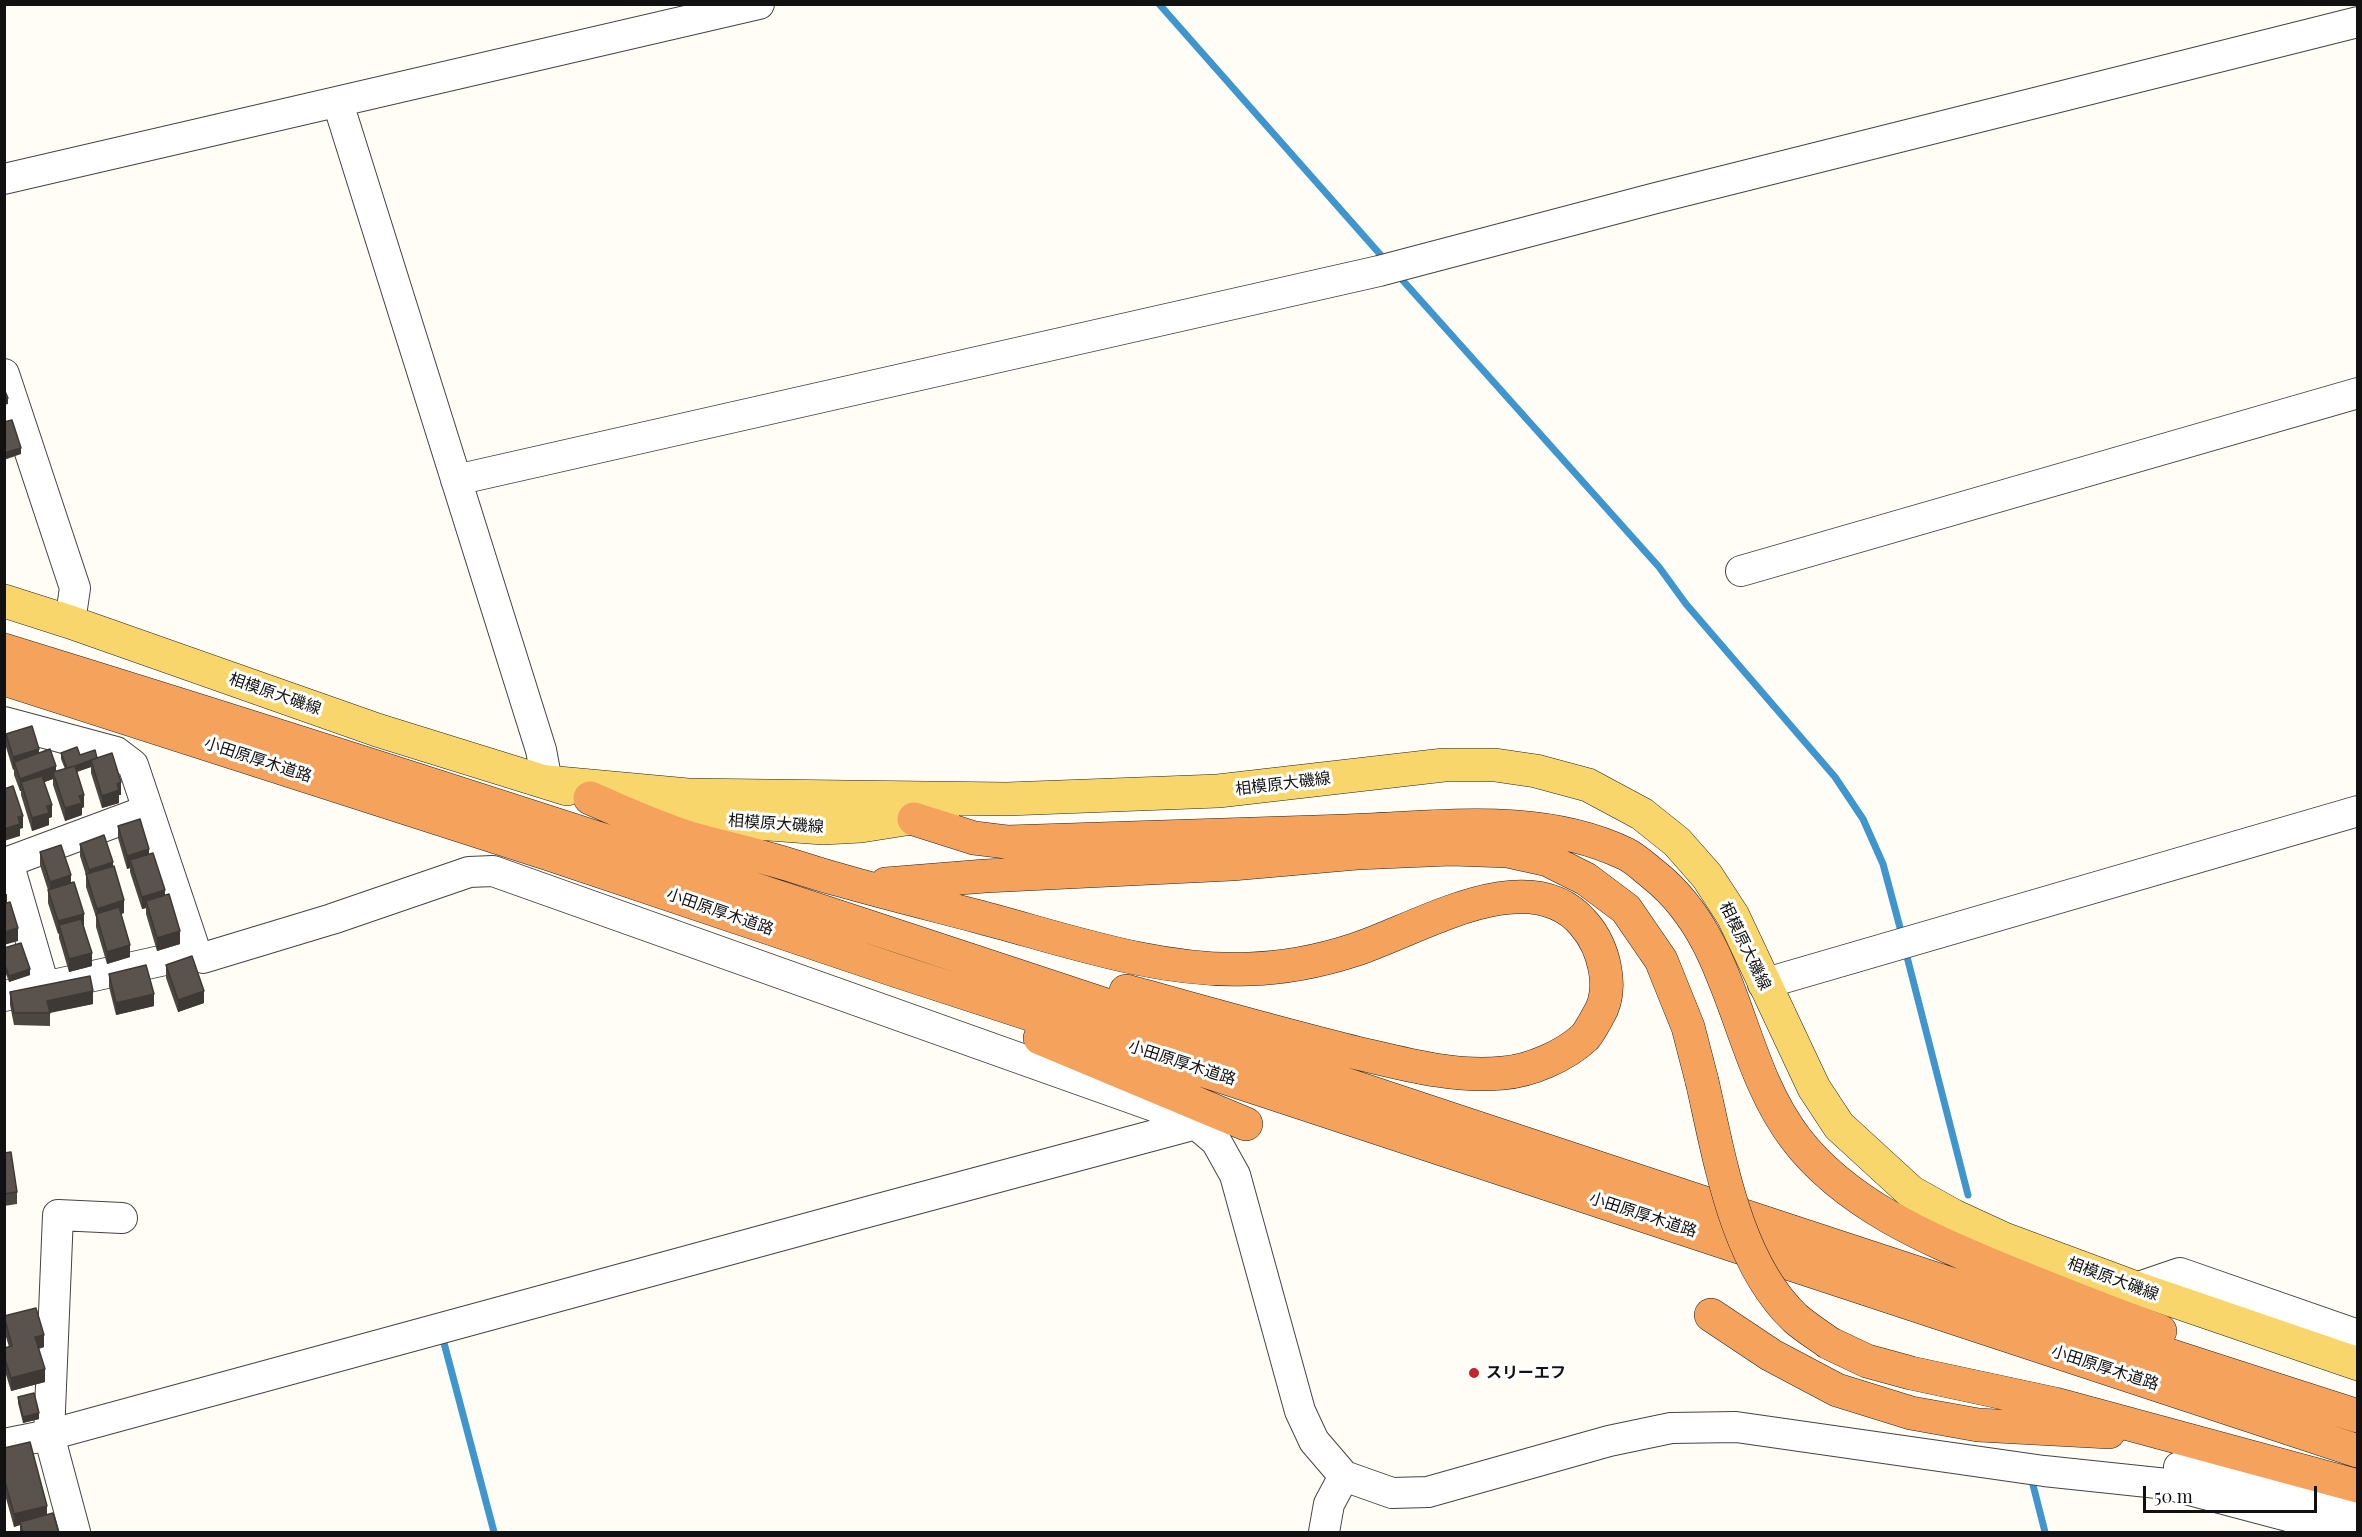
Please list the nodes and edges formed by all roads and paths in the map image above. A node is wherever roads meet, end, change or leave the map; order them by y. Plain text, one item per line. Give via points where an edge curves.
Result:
1 (759, 4) edge
2 (2358, 22) edge
3 (338, 102) junction
4 (4, 179) edge
5 (4, 374) edge
6 (2358, 393) edge
7 (11, 417) edge
8 (456, 480) junction
9 (1741, 571) dead end
10 (4, 601) edge
11 (70, 622) junction
12 (4, 650) edge
13 (4, 679) edge
14 (4, 722) edge
15 (547, 782) junction
16 (688, 795) junction
17 (590, 798) junction
18 (1006, 799) junction
19 (148, 810) junction
20 (2358, 811) edge
21 (914, 819) junction
22 (836, 879) junction
23 (905, 940) junction
24 (196, 953) junction
25 (897, 971) junction
26 (1763, 984) junction
27 (44, 986) junction
28 (4, 996) edge
29 (1196, 1124) junction
30 (1246, 1124) dead end
31 (122, 1218) dead end
32 (2136, 1288) junction
33 (1711, 1316) dead end
34 (2358, 1335) edge
35 (2358, 1364) edge
36 (2358, 1407) edge
37 (2358, 1416) edge
38 (49, 1435) junction
39 (2167, 1435) junction
40 (4, 1444) edge
41 (2358, 1451) edge
42 (2044, 1471) junction
43 (1344, 1476) junction
44 (2358, 1486) edge
45 (2358, 1509) edge
46 (75, 1533) edge
47 (1324, 1533) edge
48 (2348, 1533) edge

1 - 3 street
2 - 8 street via 1379,271
3 - 4 street
3 - 8 street
5 - 7 street
6 - 9 street
7 - 11 street via 75,588
8 - 15 street via 541,750
10 - 11 main road, 相模原大磯線
11 - 15 main road, 相模原大磯線 via 377,730
12 - 23 highway, 小田原厚木道路
13 - 25 highway, 小田原厚木道路 via 549,854
14 - 19 street via 116,752 133,765
15 - 16 main road, 相模原大磯線
15 - 17 main road, 相模原大磯線
16 - 18 main road, 相模原大磯線
16 - 21 main road via 756,806 884,809
17 - 21 main road, 相模原大磯線 via 688,818 823,828
17 - 22 highway via 689,837
18 - 21 main road, 相模原大磯線
18 - 26 main road, 相模原大磯線 via 1218,791 1444,765 1495,765 1536,771 1588,785 1642,814 1677,842 1707,876 1733,916
19 - 24 street
19 - 27 street via 8,862
20 - 26 street
21 - 36 highway via 974,838 1007,842 1502,825 1551,831 1629,855 1671,888 1703,931 1778,1112 1797,1141 1849,1190 1895,1221 1951,1248 2063,1295
22 - 23 highway via 1153,962 1207,970 1297,965 1355,950 1454,910 1496,898 1528,897 1560,905 1583,922 1599,947 1606,977 1603,1009 1587,1035 1567,1050 1539,1064 1505,1073 1451,1073 1307,1041 1028,966
22 - 39 highway, bridge via 893,885 985,876 1451,849 1507,851 1548,860 1586,879 1626,909 1661,960 1688,1027 1736,1215 1770,1288 1796,1318 1829,1343 1867,1361 2055,1404
23 - 37 highway, 小田原厚木道路
24 - 27 street
24 - 29 street via 203,958 469,872 493,871 986,1045
25 - 30 highway via 1017,1028
25 - 41 highway, 小田原厚木道路
26 - 32 main road, 相模原大磯線 via 1814,1088 1839,1126 1911,1192 2004,1239
27 - 28 street
29 - 38 street
29 - 43 street via 1216,1141 1234,1175 1300,1411 1314,1441
31 - 38 street via 58,1215
32 - 34 street via 2180,1273
32 - 35 main road, 相模原大磯線
33 - 39 highway via 1771,1355 1837,1390 1911,1413 1978,1425
38 - 40 street
38 - 46 street
39 - 44 highway
42 - 43 street via 1736,1427 1704,1427 1671,1428 1609,1441 1428,1492 1392,1493
42 - 45 street via 2173,1465
42 - 48 street via 2166,1484
43 - 47 street via 1329,1504

